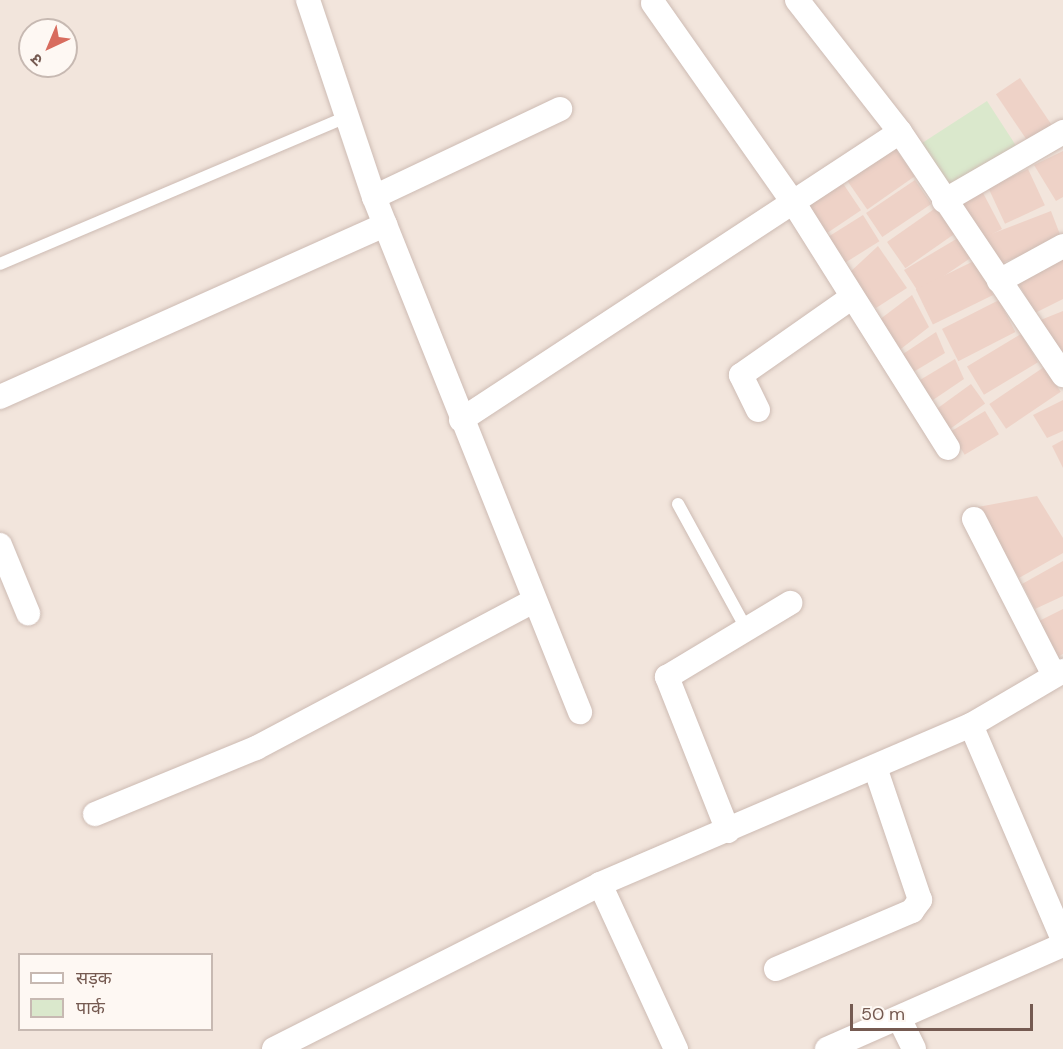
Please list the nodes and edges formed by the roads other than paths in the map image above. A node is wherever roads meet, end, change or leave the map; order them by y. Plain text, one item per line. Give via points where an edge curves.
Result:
1 (308, 0) edge
2 (797, 0) edge
3 (653, 3) dead end
4 (560, 109) dead end
5 (344, 118) junction
6 (900, 132) junction
7 (1063, 132) edge
8 (374, 197) junction
9 (944, 201) junction
10 (795, 205) junction
11 (385, 225) junction
12 (1063, 246) edge
13 (0, 264) edge
14 (999, 281) junction
15 (851, 298) junction
16 (1061, 368) edge
17 (0, 397) edge
18 (758, 410) dead end
19 (461, 420) junction
20 (948, 448) dead end
21 (678, 504) dead end
22 (974, 519) dead end
23 (0, 545) edge
24 (534, 602) junction
25 (790, 603) dead end
26 (28, 613) dead end
27 (746, 628) junction
28 (1059, 673) edge
29 (580, 712) dead end
30 (971, 725) junction
31 (876, 770) junction
32 (95, 814) dead end
33 (728, 831) junction
34 (600, 884) junction
35 (1063, 940) edge
36 (1063, 945) edge
37 (776, 969) dead end
38 (899, 1018) junction
39 (274, 1049) edge
40 (676, 1049) edge
41 (827, 1049) edge
42 (914, 1049) edge

1 - 5 street
2 - 6 street
3 - 10 street
4 - 8 street
5 - 8 street
5 - 13 lane
6 - 9 street
6 - 10 street
7 - 9 street
8 - 11 street
9 - 14 street
10 - 15 street
10 - 19 street
11 - 17 street
11 - 19 street
12 - 14 street
14 - 16 street
15 - 18 street via 741,375
15 - 20 street
19 - 24 street
21 - 27 lane
22 - 28 street
23 - 26 street
24 - 29 street
24 - 32 street via 256,748
25 - 27 street
27 - 33 street via 667,677
28 - 30 street
30 - 31 street
30 - 35 street
31 - 33 street
31 - 37 street via 920,900 912,910
33 - 34 street
34 - 39 street
34 - 40 street
36 - 38 street
38 - 41 street
38 - 42 street

